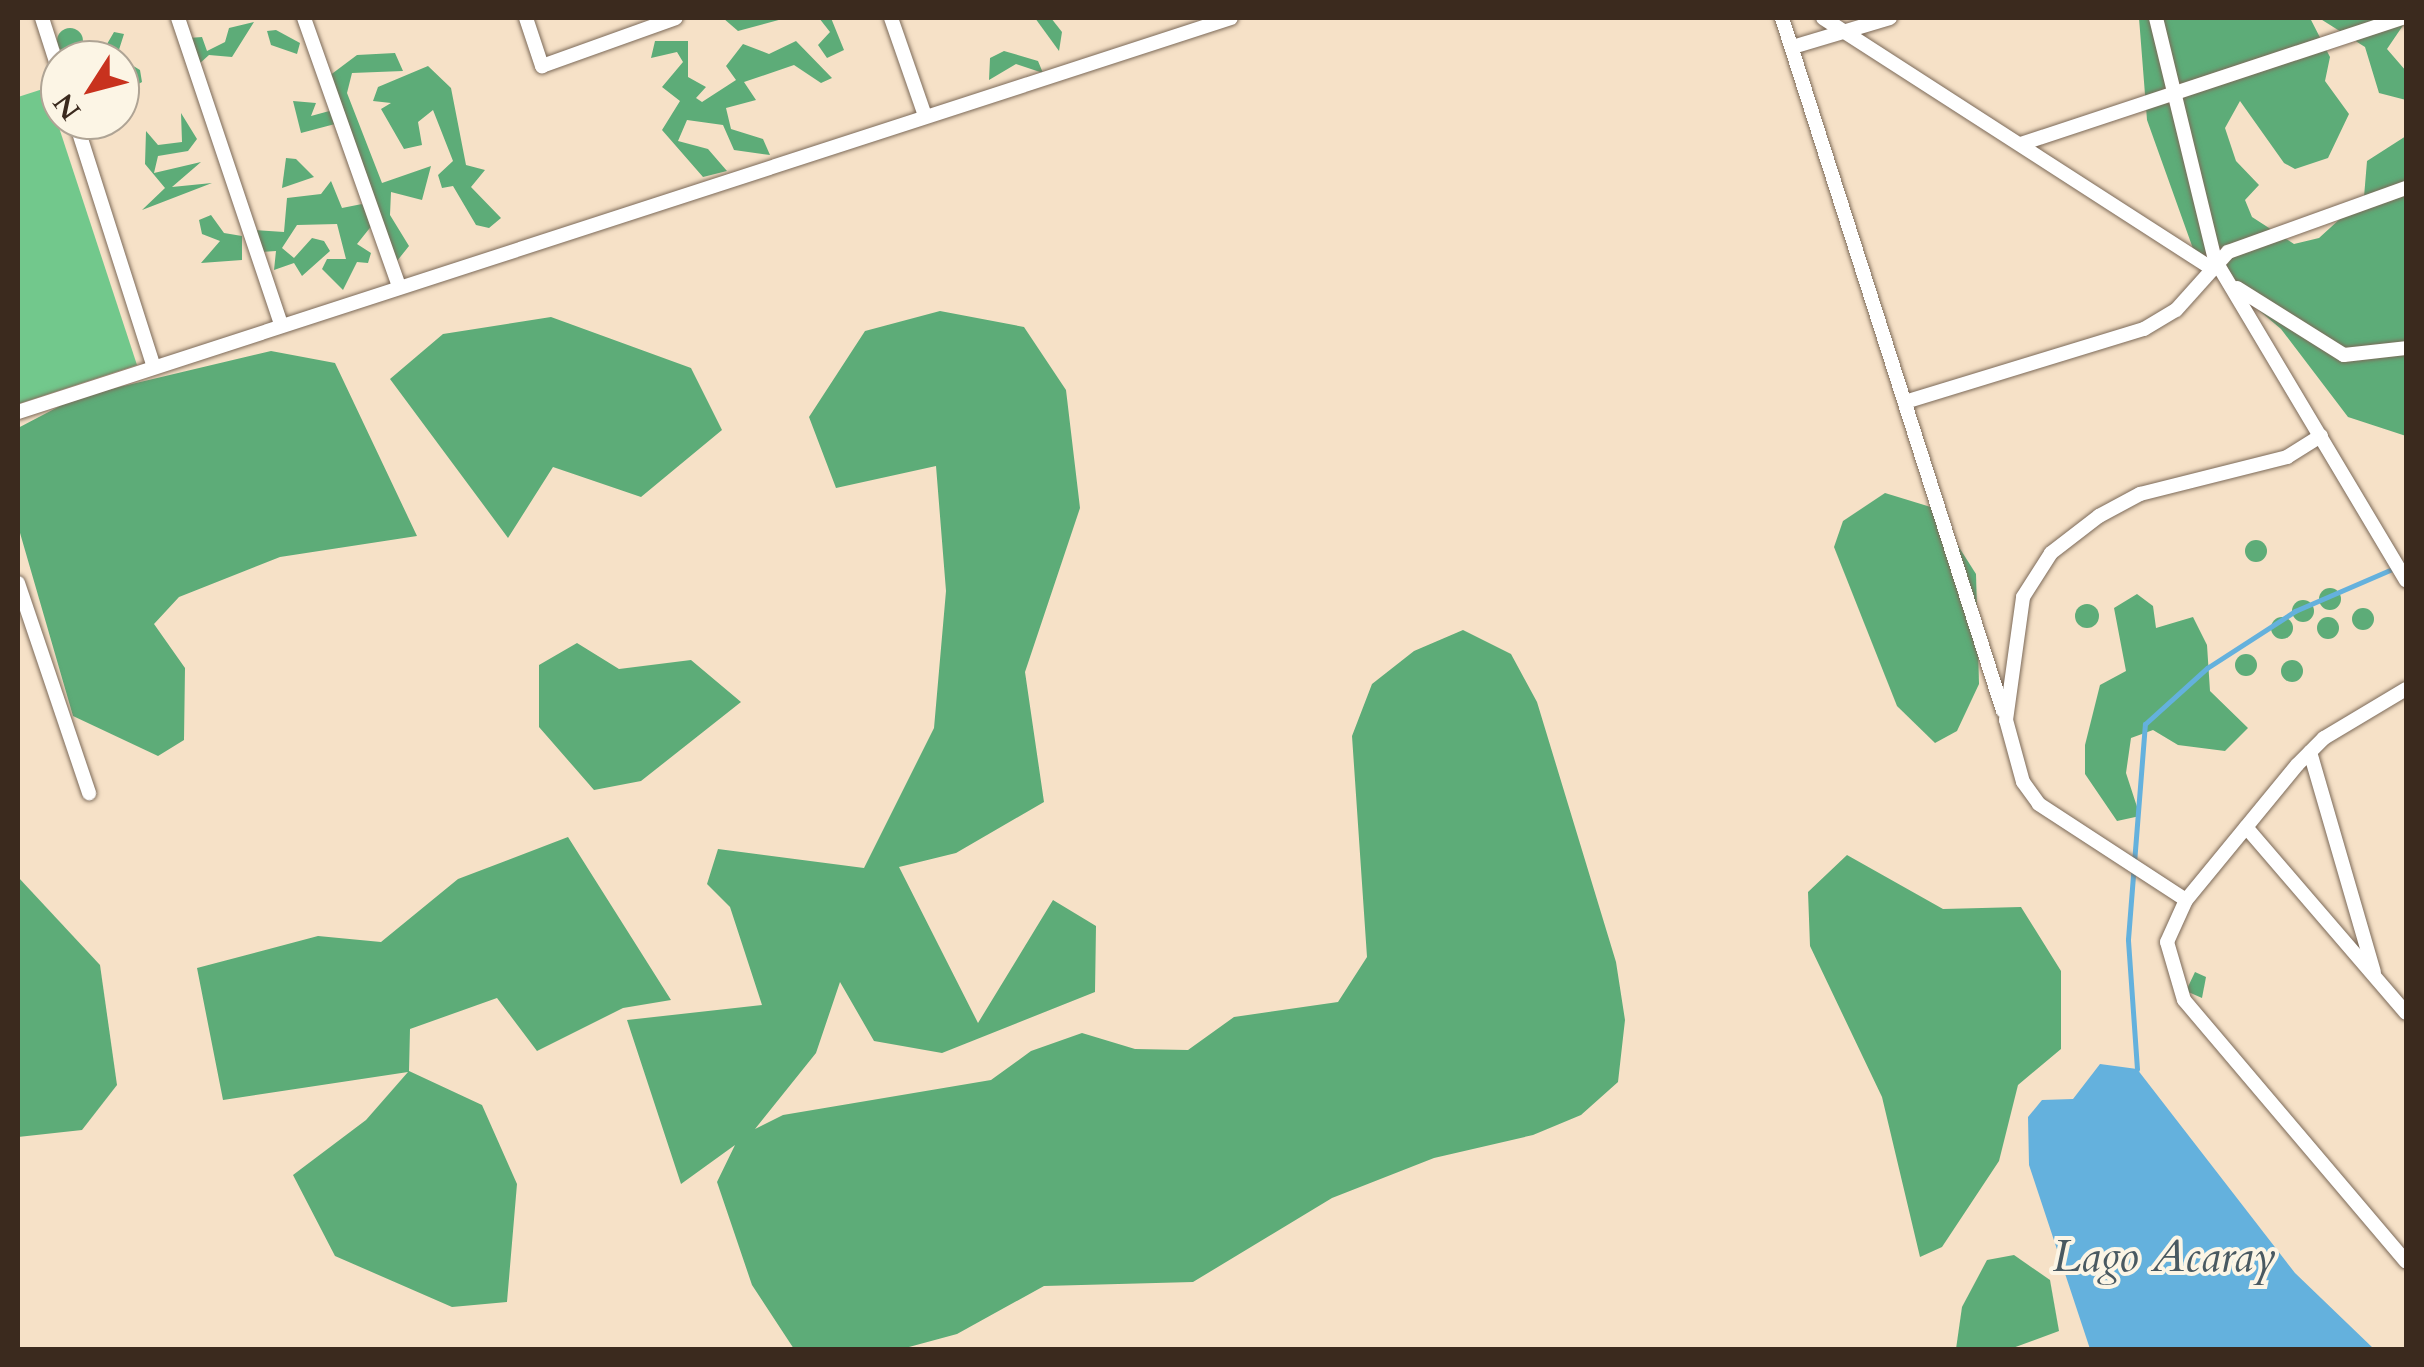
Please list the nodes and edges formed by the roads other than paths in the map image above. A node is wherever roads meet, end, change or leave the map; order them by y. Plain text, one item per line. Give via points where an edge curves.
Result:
1 (178, 18) edge
2 (304, 18) edge
3 (526, 18) edge
4 (676, 18) edge
5 (891, 18) edge
6 (1232, 18) edge
7 (1782, 18) edge
8 (1824, 18) edge
9 (1890, 18) edge
10 (2156, 18) edge
11 (2402, 18) edge
12 (1846, 32) junction
13 (1796, 46) junction
14 (2176, 94) junction
15 (924, 114) junction
16 (81, 140) edge
17 (2020, 144) junction
18 (2406, 188) edge
19 (2213, 264) junction
20 (2232, 284) junction
21 (398, 288) junction
22 (282, 324) junction
23 (2406, 348) edge
24 (154, 367) junction
25 (1904, 402) junction
26 (18, 412) edge
27 (2321, 436) junction
28 (2406, 580) edge
29 (18, 583) edge
30 (2406, 689) edge
31 (2006, 720) junction
32 (2310, 752) junction
33 (89, 793) dead end
34 (2246, 827) junction
35 (2186, 900) junction
36 (2376, 977) junction
37 (2406, 1013) edge
38 (2406, 1262) edge

1 - 22 street
2 - 21 street
3 - 4 street via 542,66
5 - 15 street
6 - 15 street
7 - 13 street
8 - 12 street
9 - 12 street
10 - 14 street
11 - 14 street
12 - 13 street
12 - 17 street
13 - 25 street
14 - 17 street
14 - 19 street
15 - 21 street
16 - 24 street
17 - 19 street
18 - 19 street
19 - 20 street
19 - 25 street via 2160,322
20 - 23 street via 2344,355
20 - 27 street
21 - 22 street
22 - 24 street
24 - 26 street
25 - 31 street
27 - 28 street
27 - 31 street via 2287,457 2140,494 2051,553 2023,597
29 - 33 street
30 - 32 street
31 - 35 street via 2032,798 2132,858
32 - 34 street
32 - 36 street
34 - 35 street
34 - 36 street
35 - 38 street via 2168,942 2184,1000
36 - 37 street

